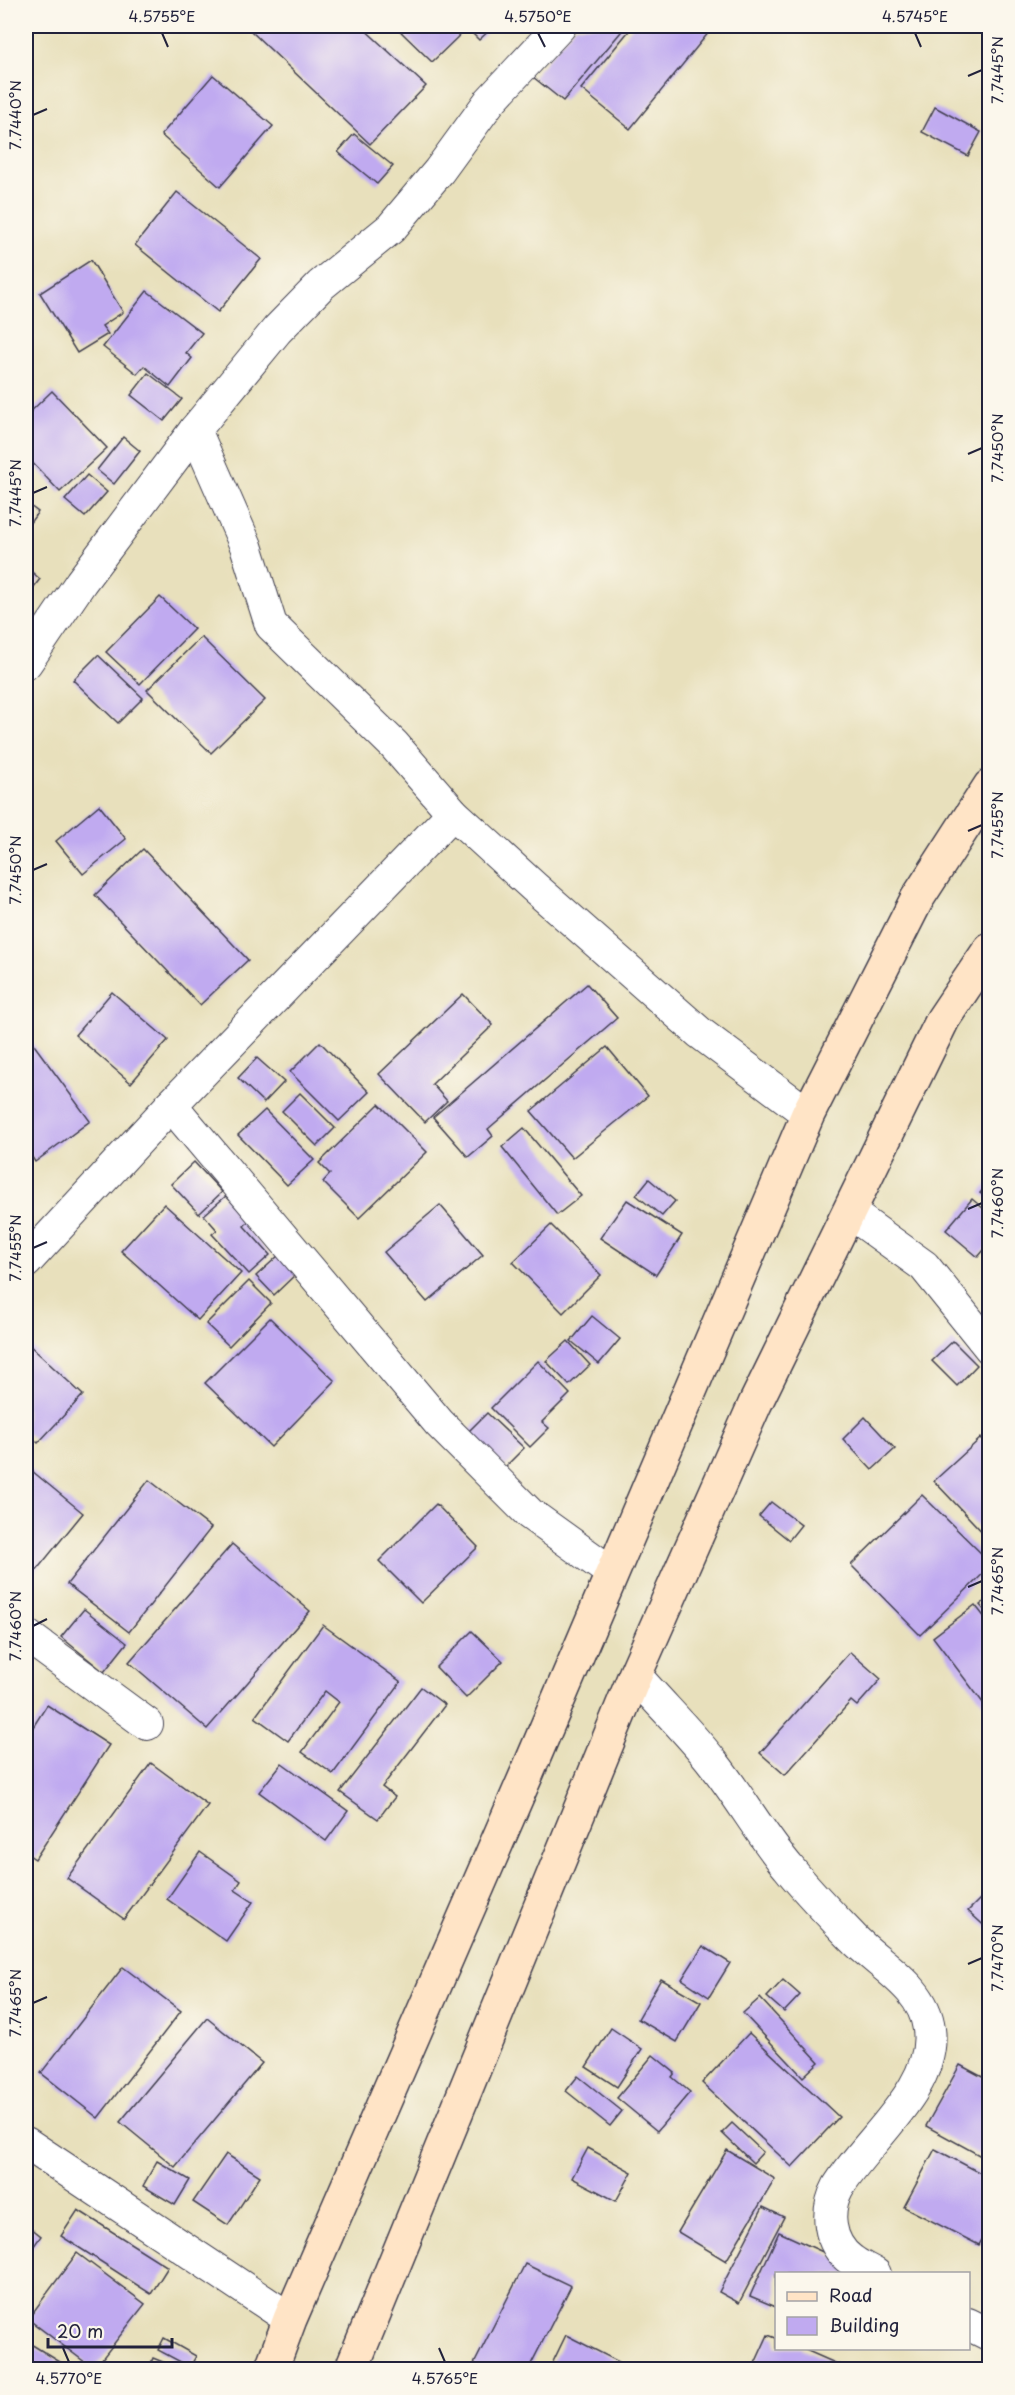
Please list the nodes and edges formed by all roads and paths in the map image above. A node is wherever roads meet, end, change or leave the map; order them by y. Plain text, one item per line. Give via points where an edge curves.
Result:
1 (560, 26) edge
2 (195, 430) junction
3 (26, 663) edge
4 (990, 786) edge
5 (453, 813) junction
6 (990, 950) edge
7 (171, 1106) junction
8 (808, 1114) junction
9 (849, 1212) junction
10 (26, 1262) edge
11 (990, 1348) edge
12 (612, 1573) junction
13 (26, 1635) edge
14 (635, 1675) junction
15 (147, 1724) dead end
16 (26, 2144) edge
17 (871, 2272) edge
18 (290, 2319) junction
19 (970, 2325) edge
20 (990, 2335) edge
21 (271, 2370) edge
22 (351, 2370) edge

1 - 2 street via 490,101 391,228 321,285 277,330
2 - 3 street via 81,582
2 - 5 street via 246,546 271,625 394,745
4 - 8 main road via 917,899
5 - 7 street
5 - 8 street via 700,1033
6 - 9 main road via 943,1020
7 - 10 street
7 - 12 street via 439,1423 530,1514
8 - 12 main road
9 - 11 street via 924,1266
9 - 14 main road via 755,1404
12 - 18 main road
13 - 15 street
14 - 17 street via 713,1763 788,1867 855,1940 924,2005 930,2054 922,2073 838,2187 831,2206 830,2224 836,2244 850,2260
14 - 22 main road
16 - 18 street
18 - 21 main road
19 - 20 street

